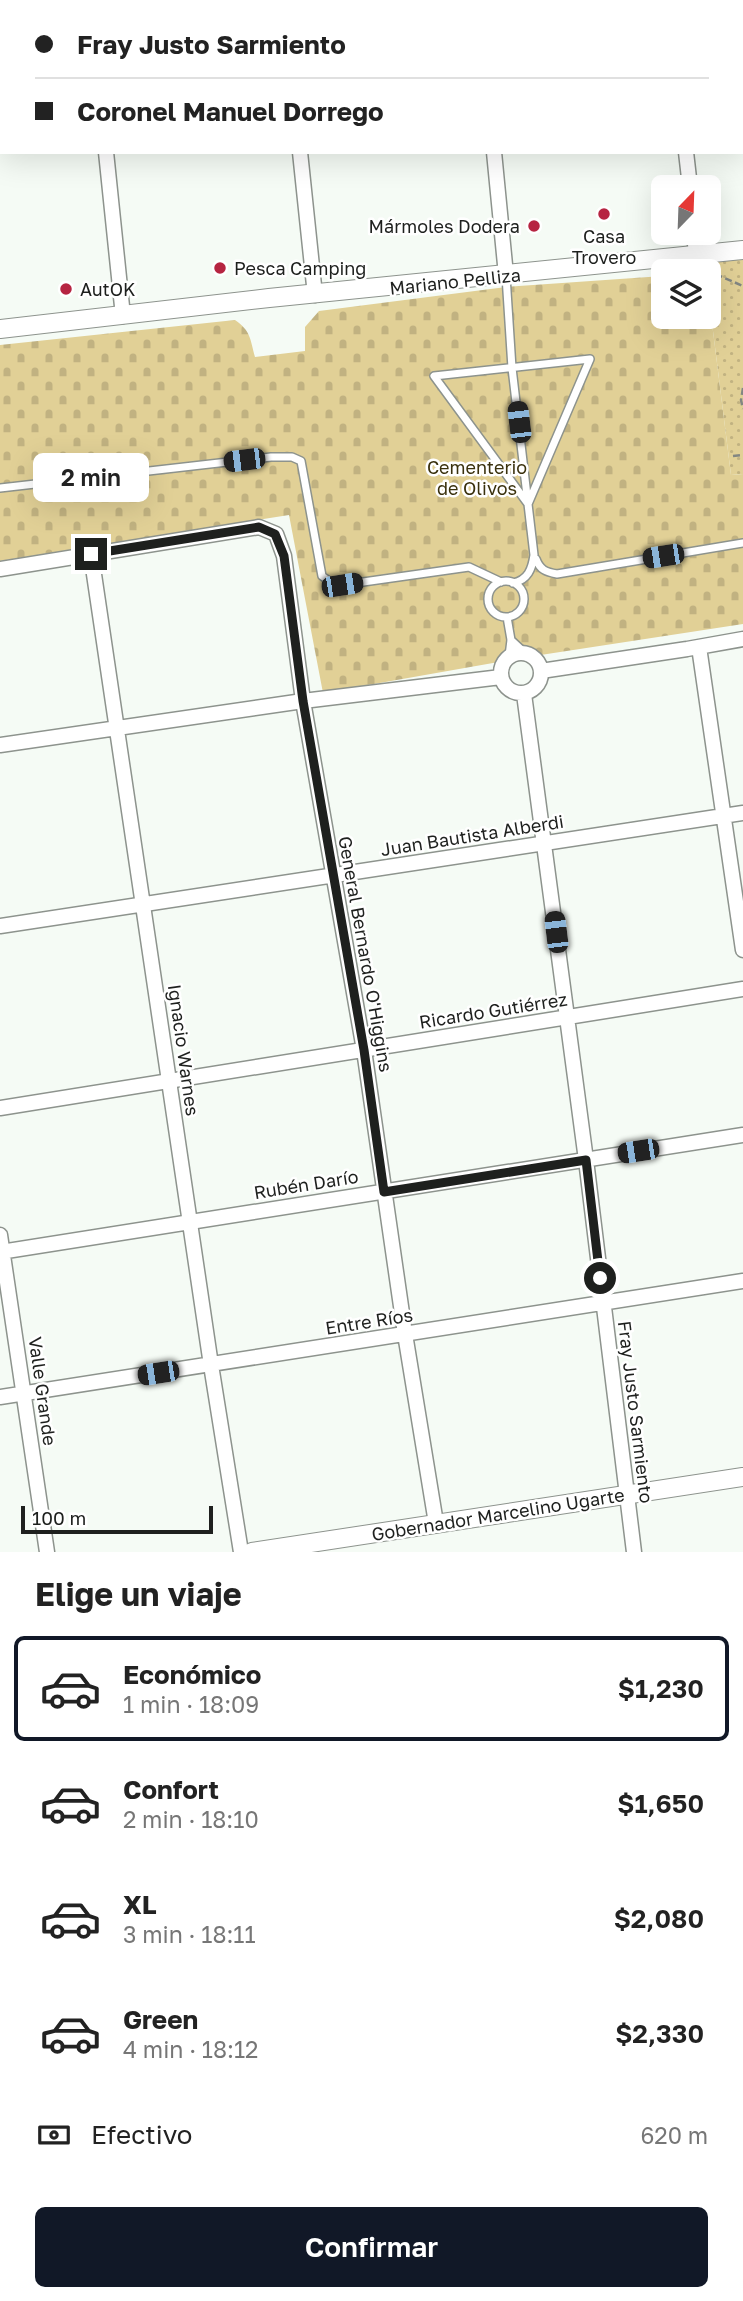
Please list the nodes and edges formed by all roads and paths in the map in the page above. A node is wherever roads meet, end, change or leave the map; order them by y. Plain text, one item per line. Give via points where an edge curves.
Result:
1 (106, 154) edge
2 (300, 154) edge
3 (494, 154) edge
4 (686, 154) edge
5 (689, 175) edge
6 (695, 245) edge
7 (743, 250) edge
8 (696, 255) junction
9 (506, 275) junction
10 (743, 286) edge
11 (315, 295) junction
12 (123, 316) junction
13 (0, 329) edge
14 (512, 368) junction
15 (743, 388) edge
16 (743, 409) edge
17 (743, 455) edge
18 (733, 456) dead end
19 (0, 488) edge
20 (528, 504) junction
21 (743, 543) edge
22 (91, 554) junction
23 (534, 555) junction
24 (0, 569) edge
25 (501, 582) junction
26 (513, 583) junction
27 (507, 617) junction
28 (743, 639) edge
29 (511, 640) junction
30 (699, 647) junction
31 (525, 653) junction
32 (509, 656) junction
33 (541, 671) junction
34 (501, 677) junction
35 (524, 694) junction
36 (303, 701) junction
37 (116, 729) junction
38 (0, 745) edge
39 (743, 813) edge
40 (723, 816) junction
41 (544, 843) junction
42 (332, 876) junction
43 (143, 905) junction
44 (0, 926) edge
45 (743, 950) edge
46 (743, 989) edge
47 (567, 1017) junction
48 (364, 1050) junction
49 (169, 1081) junction
50 (0, 1108) edge
51 (743, 1135) edge
52 (586, 1160) junction
53 (384, 1192) junction
54 (190, 1222) junction
55 (0, 1235) edge
56 (1, 1252) edge
57 (743, 1281) edge
58 (603, 1302) junction
59 (405, 1334) junction
60 (211, 1365) junction
61 (24, 1394) junction
62 (0, 1397) edge
63 (743, 1477) edge
64 (626, 1494) junction
65 (436, 1523) junction
66 (308, 1548) edge
67 (47, 1552) edge
68 (241, 1552) edge
69 (252, 1552) edge
70 (634, 1552) edge

1 - 12 street
2 - 11 street
3 - 9 street
4 - 5 street
6 - 8 street
7 - 8 street, Mariano Pelliza
8 - 9 street, Mariano Pelliza
8 - 10 path via 705,269
9 - 11 street, Mariano Pelliza
9 - 14 lane
11 - 12 street, Mariano Pelliza
12 - 13 street, Mariano Pelliza
14 - 20 lane
14 - 20 lane via 590,359
14 - 20 lane via 434,376
15 - 16 path
17 - 18 path
19 - 25 lane via 292,457 301,461 322,576 332,583 469,567
20 - 23 lane
21 - 23 lane via 557,574 545,572
22 - 24 street
22 - 36 street, General Bernardo O'Higgins via 259,527 275,534 284,556
22 - 37 street, Ignacio Warnes
23 - 26 lane via 527,576
25 - 26 lane
25 - 27 lane via 489,594 489,605 496,614
26 - 27 lane via 522,591 523,603 517,613
27 - 29 lane
28 - 30 street
29 - 31 lane
29 - 32 lane
30 - 33 street
30 - 40 street
31 - 32 street
31 - 33 street via 536,660
32 - 34 street
33 - 35 street via 539,683
34 - 35 street via 512,692
34 - 36 street
35 - 41 street, Fray Justo Sarmiento
36 - 37 street
36 - 42 street, General Bernardo O'Higgins
37 - 38 street
37 - 43 street, Ignacio Warnes
39 - 40 street, Juan Bautista Alberdi
40 - 41 street, Juan Bautista Alberdi
40 - 45 street
41 - 42 street, Juan Bautista Alberdi
41 - 47 street, Fray Justo Sarmiento
42 - 43 street, Juan Bautista Alberdi
42 - 48 street, General Bernardo O'Higgins
43 - 44 street, Juan Bautista Alberdi
43 - 49 street, Ignacio Warnes
46 - 47 street, Ricardo Gutiérrez
47 - 48 street, Ricardo Gutiérrez
47 - 52 street, Fray Justo Sarmiento
48 - 49 street, Ricardo Gutiérrez
48 - 53 street, General Bernardo O'Higgins
49 - 50 street, Ricardo Gutiérrez
49 - 54 street, Ignacio Warnes
51 - 52 street, Rubén Darío
52 - 53 street, Rubén Darío
52 - 58 street, Fray Justo Sarmiento
53 - 54 street, Rubén Darío
53 - 59 street, General Bernardo O'Higgins
54 - 56 street, Rubén Darío
54 - 60 street, Ignacio Warnes
55 - 56 street, Valle Grande
56 - 61 street, Valle Grande
57 - 58 street, Entre Ríos
58 - 59 street, Entre Ríos
58 - 64 street, Fray Justo Sarmiento
59 - 60 street, Entre Ríos
59 - 65 street, General Bernardo O'Higgins
60 - 61 street, Entre Ríos
60 - 68 street, Ignacio Warnes
61 - 62 street, Entre Ríos
61 - 67 street, Valle Grande
63 - 64 street, Gobernador Marcelino Ugarte
64 - 65 street, Gobernador Marcelino Ugarte
64 - 70 street, Fray Justo Sarmiento
65 - 66 street, Gobernador Marcelino Ugarte
66 - 69 street, Gobernador Marcelino Ugarte

